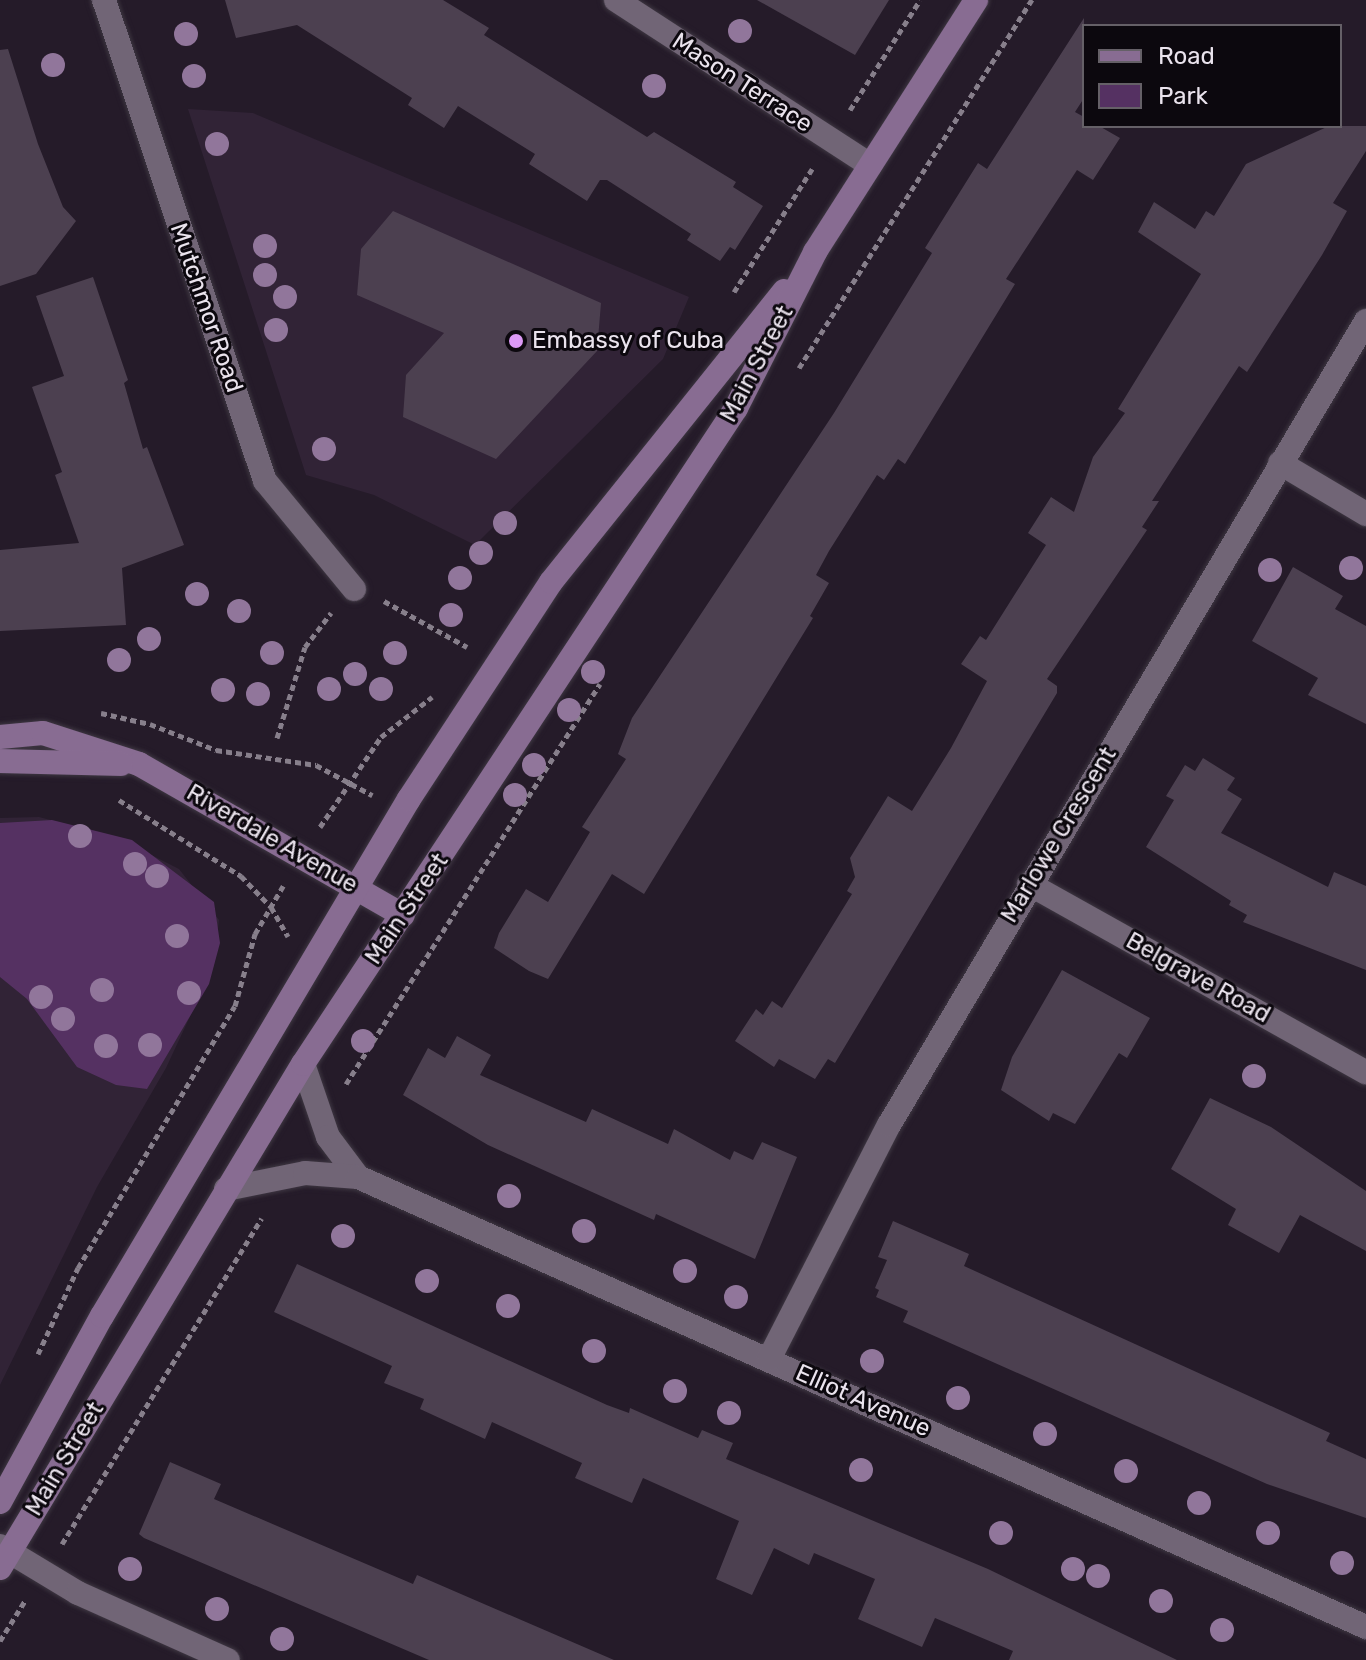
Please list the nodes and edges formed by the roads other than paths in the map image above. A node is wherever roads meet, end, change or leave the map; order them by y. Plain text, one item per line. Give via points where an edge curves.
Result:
1 (104, 0) edge
2 (616, 0) edge
3 (976, 0) edge
4 (870, 165) junction
5 (815, 252) junction
6 (1366, 321) edge
7 (1280, 463) junction
8 (1366, 514) edge
9 (354, 589) road end
10 (0, 737) edge
11 (0, 761) edge
12 (139, 764) junction
13 (1029, 884) junction
14 (354, 885) junction
15 (403, 915) junction
16 (303, 1064) junction
17 (1366, 1072) edge
18 (358, 1177) junction
19 (226, 1189) junction
20 (769, 1359) junction
21 (0, 1502) edge
22 (3, 1555) edge
23 (1366, 1627) edge
24 (228, 1660) edge

1 - 9 street, Mutchmor Road via 265,481
2 - 4 street, Mason Terrace
3 - 4 main road, Main Street
4 - 5 main road, Main Street
5 - 14 main road, Main Street via 551,582
5 - 15 main road, Main Street via 736,408
6 - 7 street, Marlowe Crescent
7 - 8 street
7 - 13 street, Marlowe Crescent
10 - 12 main road, Riverdale Avenue via 43,733
11 - 12 main road, Riverdale Avenue
12 - 14 main road, Riverdale Avenue
13 - 17 street, Belgrave Road
13 - 20 street, Marlowe Crescent via 889,1125
14 - 15 main road, Riverdale Avenue
14 - 21 main road, Main Street via 102,1316
15 - 16 main road, Main Street
16 - 18 street, Elliot Avenue via 328,1137
16 - 19 main road, Main Street
18 - 19 street, Elliot Avenue via 305,1173
18 - 20 street, Elliot Avenue
19 - 22 main road, Main Street
20 - 23 street, Elliot Avenue
22 - 24 street

